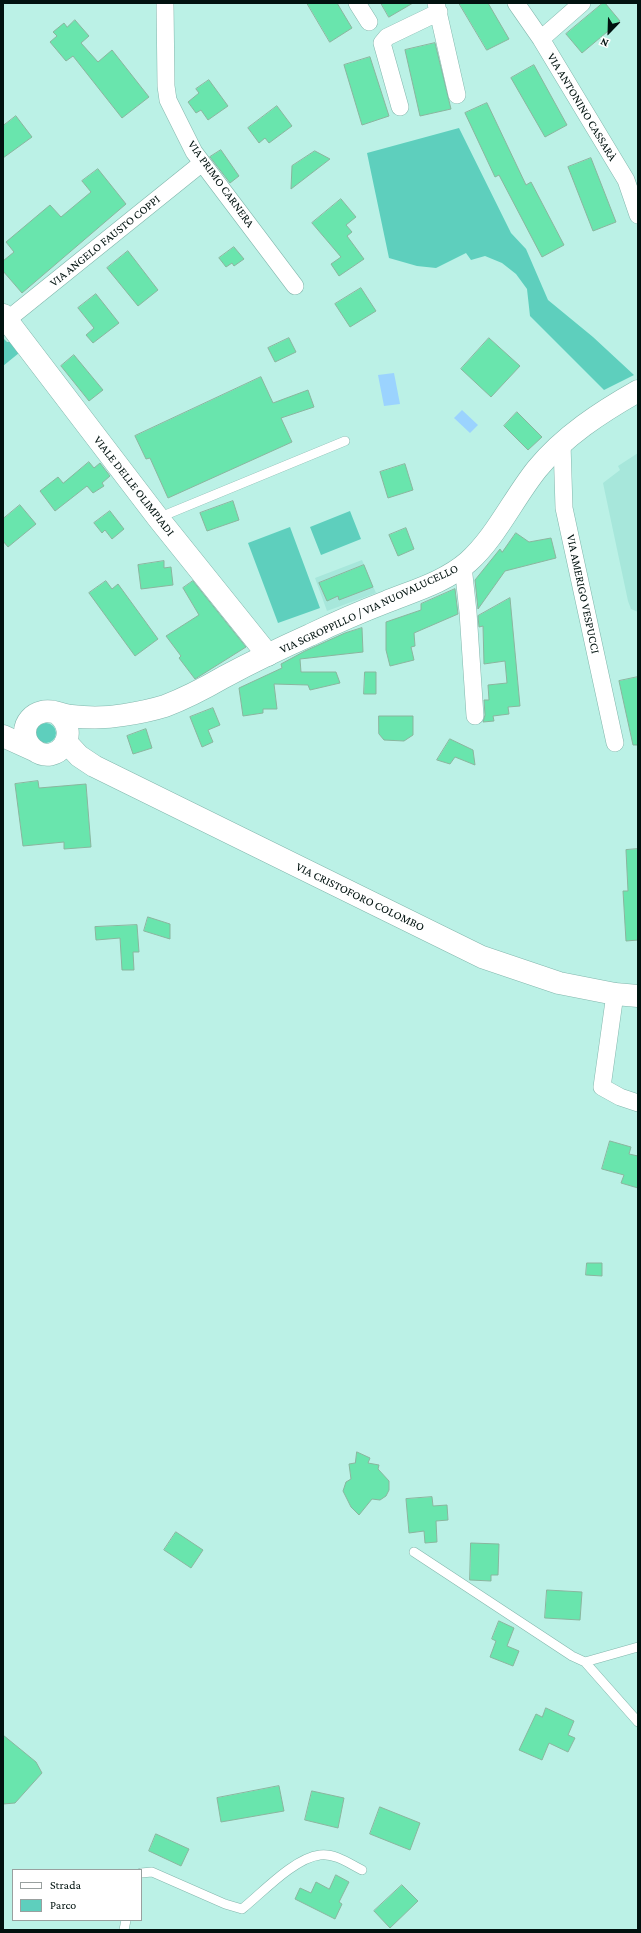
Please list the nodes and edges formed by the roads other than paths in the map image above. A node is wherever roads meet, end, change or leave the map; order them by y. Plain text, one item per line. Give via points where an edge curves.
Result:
1 (165, 3) edge
2 (357, 3) edge
3 (516, 3) edge
4 (582, 3) edge
5 (437, 7) edge
6 (369, 22) dead end
7 (541, 39) junction
8 (457, 95) dead end
9 (400, 107) dead end
10 (202, 162) junction
11 (638, 215) edge
12 (295, 286) dead end
13 (5, 318) edge
14 (638, 391) edge
15 (345, 441) dead end
16 (562, 444) junction
17 (537, 469) junction
18 (564, 508) junction
19 (158, 518) junction
20 (463, 566) junction
21 (268, 655) junction
22 (58, 714) junction
23 (474, 716) dead end
24 (110, 717) junction
25 (31, 718) junction
26 (3, 725) edge
27 (3, 736) edge
28 (67, 741) junction
29 (615, 743) dead end
30 (39, 753) junction
31 (94, 766) junction
32 (615, 994) junction
33 (638, 996) edge
34 (638, 1102) edge
35 (414, 1552) dead end
36 (638, 1647) edge
37 (585, 1662) junction
38 (638, 1722) edge
39 (362, 1870) dead end
40 (142, 1873) edge

1 - 10 street, VIA PRIMO CARNERA via 168,100 194,152
2 - 6 street
3 - 7 street, VIA ANTONINO CASSARÀ
4 - 7 street
5 - 8 street
5 - 9 street via 387,37 382,43
7 - 11 street, VIA ANTONINO CASSARÀ via 626,180
10 - 12 street, VIA PRIMO CARNERA
10 - 13 street, VIA ANGELO FAUSTO COPPI
13 - 19 street, VIALE DELLE OLIMPIADI
14 - 16 street, VIA SGROPPILLO / VIA NUOVALUCELLO via 596,416
15 - 19 lane
16 - 17 street, VIA SGROPPILLO / VIA NUOVALUCELLO
16 - 18 street, VIA AMERIGO VESPUCCI
17 - 18 street via 551,473
17 - 20 street, VIA SGROPPILLO / VIA NUOVALUCELLO via 486,542
18 - 29 street, VIA AMERIGO VESPUCCI
19 - 21 street, VIALE DELLE OLIMPIADI
20 - 21 street, VIA SGROPPILLO / VIA NUOVALUCELLO via 422,587
20 - 23 street
21 - 24 street, VIA SGROPPILLO / VIA NUOVALUCELLO via 164,706
22 - 24 street
22 - 25 street via 46,711
22 - 28 street via 67,725
24 - 28 street via 84,726
25 - 26 street
25 - 30 street via 26,724 25,732 30,746
27 - 30 street
28 - 30 street via 53,753
28 - 31 street via 79,756
30 - 31 street
31 - 32 street, VIA CRISTOFORO COLOMBO via 482,957 559,983
32 - 33 street, VIA CRISTOFORO COLOMBO
32 - 34 street via 602,1087 620,1098
35 - 37 lane
36 - 37 lane
37 - 38 lane
39 - 40 lane via 338,1858 320,1855 291,1868 242,1909 152,1872

